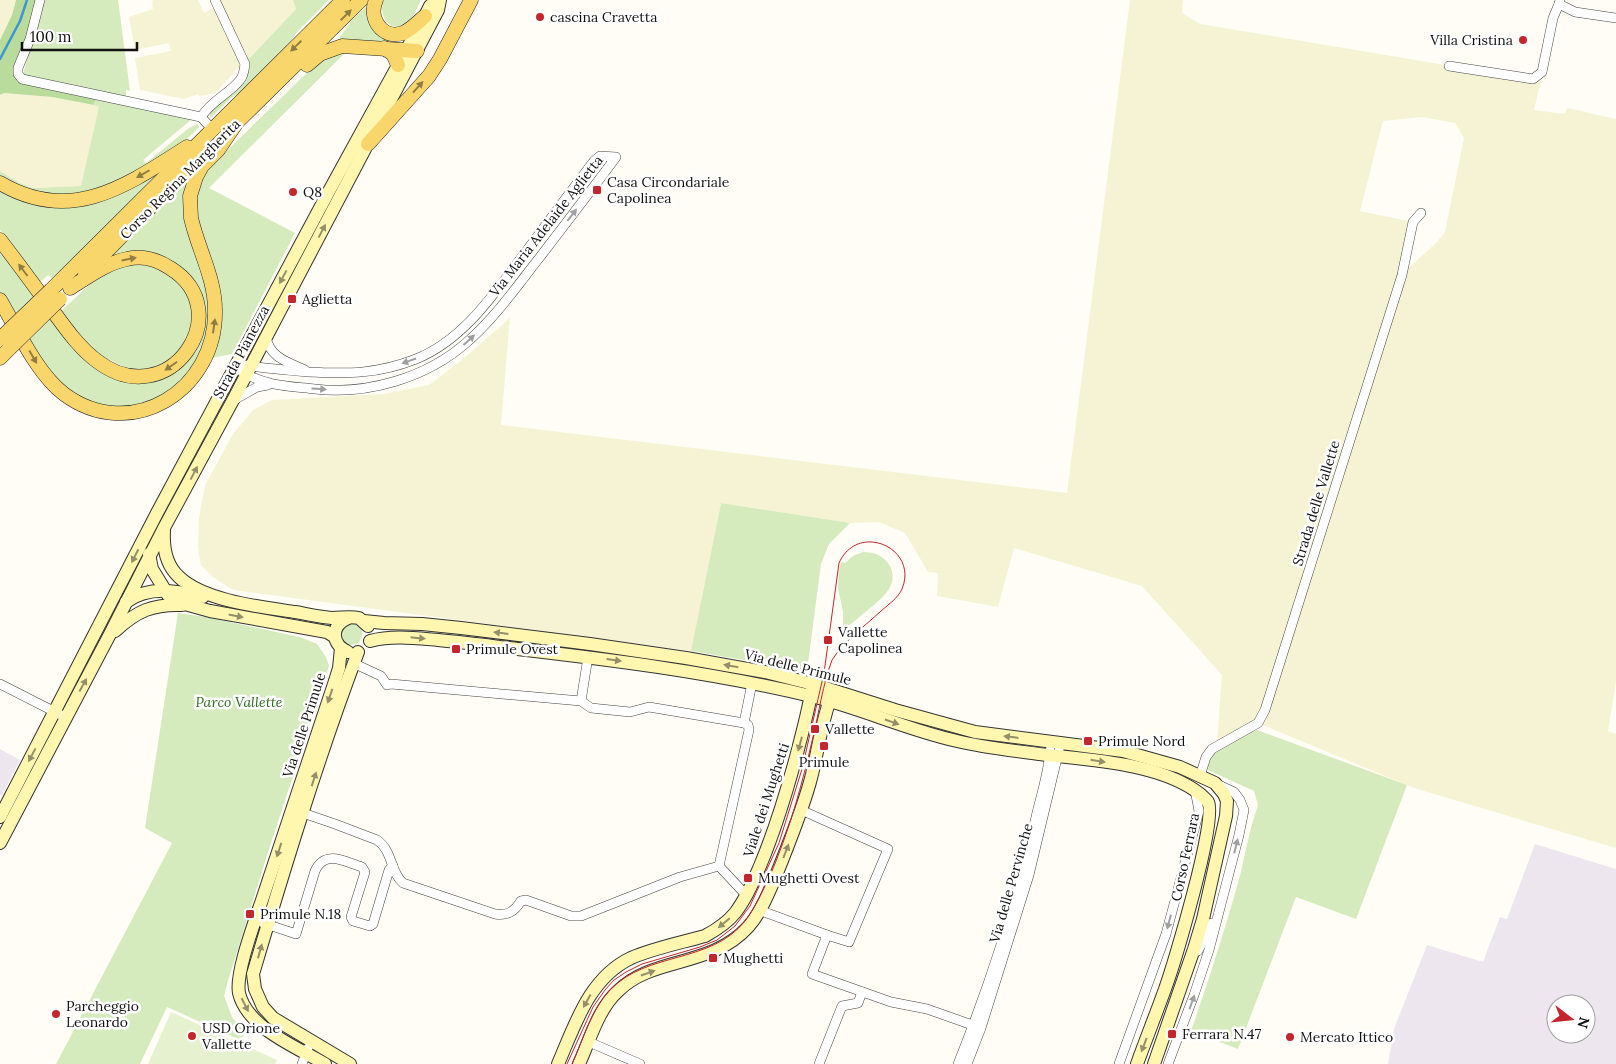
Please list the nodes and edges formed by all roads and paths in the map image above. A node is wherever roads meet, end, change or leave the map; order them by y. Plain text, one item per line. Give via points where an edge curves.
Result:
1 (40, 0) edge
2 (215, 0) edge
3 (334, 0) edge
4 (343, 0) edge
5 (361, 0) edge
6 (376, 0) edge
7 (436, 0) edge
8 (440, 0) edge
9 (471, 0) edge
10 (1560, 2) edge
11 (425, 16) junction
12 (1616, 18) edge
13 (315, 28) junction
14 (384, 48) junction
15 (411, 50) junction
16 (398, 65) junction
17 (1449, 66) dead end
18 (287, 75) junction
19 (201, 117) junction
20 (379, 119) junction
21 (235, 125) junction
22 (212, 130) junction
23 (368, 144) joint
24 (0, 183) edge
25 (1421, 212) dead end
26 (0, 240) edge
27 (70, 288) junction
28 (55, 294) junction
29 (0, 300) edge
30 (266, 337) junction
31 (4, 342) edge
32 (0, 358) edge
33 (242, 368) junction
34 (310, 372) junction
35 (270, 384) junction
36 (232, 402) junction
37 (157, 513) junction
38 (165, 526) junction
39 (149, 557) junction
40 (165, 590) junction
41 (218, 598) junction
42 (127, 601) junction
43 (188, 606) junction
44 (348, 618) junction
45 (364, 621) junction
46 (109, 636) junction
47 (335, 636) junction
48 (92, 640) junction
49 (370, 641) junction
50 (341, 648) junction
51 (589, 650) junction
52 (356, 658) junction
53 (752, 683) junction
54 (0, 684) edge
55 (812, 690) junction
56 (832, 695) junction
57 (581, 701) junction
58 (60, 715) junction
59 (744, 723) junction
60 (1054, 749) junction
61 (1200, 776) junction
62 (1215, 784) junction
63 (1195, 790) junction
64 (801, 810) junction
65 (297, 811) junction
66 (0, 817) edge
67 (0, 843) edge
68 (393, 866) junction
69 (719, 866) junction
70 (746, 895) junction
71 (1220, 906) junction
72 (760, 910) junction
73 (255, 921) junction
74 (268, 925) junction
75 (827, 935) junction
76 (1183, 984) junction
77 (862, 992) junction
78 (977, 1026) junction
79 (589, 1042) junction
80 (306, 1053) edge
81 (321, 1059) edge
82 (350, 1064) edge
83 (558, 1064) edge
84 (579, 1064) edge
85 (640, 1064) edge
86 (819, 1064) edge
87 (958, 1064) edge
88 (966, 1064) edge
89 (1119, 1064) edge
90 (1137, 1064) edge
91 (1154, 1064) edge
92 (1168, 1064) edge

1 - 19 street via 18,68 22,79
2 - 19 street via 245,64 244,73 207,107
3 - 13 main road
4 - 13 main road, Corso Regina Margherita
18 -> 5 main road, Corso Regina Margherita
6 - 11 main road via 374,19 388,33 410,30
7 - 11 main road, Strada Pianezza
8 - 15 main road, Strada Pianezza via 438,10
20 -> 9 main road via 429,76
10 - 12 street via 1575,12
10 - 17 street via 1553,18 1542,72 1533,79
11 - 15 main road, Strada Pianezza
13 -> 22 main road, Corso Regina Margherita
14 - 15 main road
14 - 16 main road via 393,54
14 - 18 main road via 335,47 320,54 303,69
15 - 16 main road, Strada Pianezza
15 - 20 main road, Strada Pianezza
16 - 20 main road, Strada Pianezza
18 - 21 main road, Corso Regina Margherita
19 - 22 street, Corso Regina Margherita
20 - 23 main road
20 -> 33 main road, Strada Pianezza
21 - 27 main road, Corso Regina Margherita
29 -> 21 main road via 42,372 70,399 94,410 127,414 154,408 171,398 190,381 202,364 211,343 215,321 213,292 191,218 193,186 202,166
22 -> 24 main road via 127,184 86,199 58,201 39,198
22 - 28 main road, Corso Regina Margherita
30 -> 23 main road, Strada Pianezza
25 - 61 street, Strada delle Vallette via 1413,222 1402,274 1265,710 1258,723 1212,748
27 -> 26 main road via 112,263 126,259 143,258 163,263 190,287 195,298 197,333 184,356 172,367 156,374 137,377 109,369 75,341
27 - 28 main road, Corso Regina Margherita
28 - 31 main road, Corso Regina Margherita, bridge
30 - 33 main road, Strada Pianezza
30 - 34 street, Via Maria Adelaide Aglietta via 268,347 276,355
31 - 32 main road, Corso Regina Margherita
33 - 34 street, Via Maria Adelaide Aglietta
33 - 35 street, Via Maria Adelaide Aglietta via 259,381
33 - 36 main road, Strada Pianezza
33 - 37 main road, Strada Pianezza
35 -> 34 street, Via Maria Adelaide Aglietta via 339,390 381,386 417,373 450,355 497,312 616,158 600,156 594,161 483,307 450,339 418,358 378,370 340,374
35 - 36 street, Via Maria Adelaide Aglietta via 257,387
38 -> 36 main road, Strada Pianezza
37 - 39 main road
37 -> 48 main road, Strada Pianezza
38 - 39 main road, Strada Pianezza
38 - 41 main road via 163,542 172,569 187,584
39 - 40 main road via 152,569
39 - 42 main road, Strada Pianezza
40 - 41 main road
40 - 42 main road via 140,594
40 - 43 main road via 174,600
41 - 44 main road via 260,607
42 - 46 main road, Strada Pianezza
42 - 48 main road
43 - 46 main road via 162,606 147,610 132,616
43 -> 47 main road
44 - 45 main road
44 - 47 main road via 339,624
45 - 49 main road via 370,631
51 -> 45 main road, Via delle Primule via 422,624
58 -> 46 main road, Strada Pianezza
47 - 50 main road
48 - 58 main road, Strada Pianezza
49 -> 51 main road, Via delle Primule via 387,637
49 - 52 main road
50 - 52 main road
50 -> 65 main road, Via delle Primule via 339,668
51 -> 53 main road, Via delle Primule
55 -> 51 main road, Via delle Primule via 758,671
51 - 57 street
52 - 57 street via 381,676 386,685
65 -> 52 main road, Via delle Primule
53 - 55 main road, Via delle Primule
53 - 59 street, Via delle Primule
54 - 58 street
55 - 56 main road, Via delle Primule
55 -> 70 main road, Viale dei Mughetti via 783,805
56 - 60 main road, Via delle Primule via 905,726 956,741 999,749
56 - 64 main road
57 - 59 street via 591,708 630,712 649,707
58 -> 66 main road, Strada Pianezza
58 - 67 main road, Strada Pianezza
59 - 69 street, Via delle Primule via 749,730
60 - 61 main road, Via delle Primule via 1123,751
60 -> 63 main road, Via delle Primule via 1134,767 1176,780
60 - 78 street, Via delle Pervinche
61 - 62 main road, Via delle Primule
71 -> 62 street via 1244,810 1234,792
62 - 76 main road via 1224,794 1226,816 1203,919
63 -> 89 street, Corso Ferrara via 1199,811 1166,934
63 -> 90 main road, Corso Ferrara via 1208,801 1209,824 1186,918
72 -> 64 main road
64 - 75 street via 888,848 849,942
65 - 68 street via 377,840 388,851
65 -> 73 main road, Via delle Primule
65 - 74 main road, Via delle Primule
68 - 69 street via 403,883 495,914 510,914 521,901 526,900 571,916 581,916 680,877
68 - 74 street via 370,926 353,921 351,917 365,872 362,867 330,858 319,863 315,871 296,934
69 - 70 street
70 -> 83 main road, Viale dei Mughetti via 735,913 716,930 631,958 604,978 586,1002
71 - 76 street
92 -> 71 street via 1197,986
72 - 75 street
79 -> 72 main road via 603,1011 618,990 637,977 725,947 750,926
73 - 74 street
73 -> 80 main road, Via delle Primule via 239,974 239,993 256,1022
80 -> 74 main road, Via delle Primule via 263,1007 255,989 253,974
75 - 77 street via 812,974
76 - 91 main road
77 - 78 street
77 - 86 street via 858,1003 842,1006
78 - 87 street, Via delle Pervinche
78 - 88 street, Via delle Pervinche
79 - 84 main road
79 - 85 street
80 - 81 main road, Via delle Primule
81 - 82 main road, Via delle Primule

